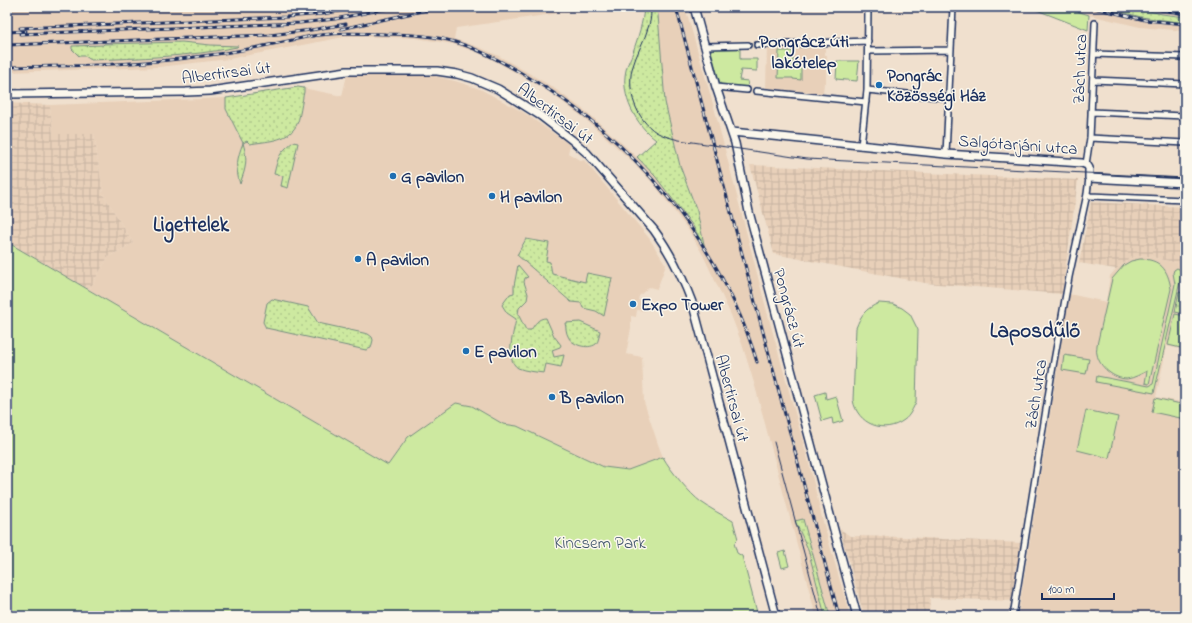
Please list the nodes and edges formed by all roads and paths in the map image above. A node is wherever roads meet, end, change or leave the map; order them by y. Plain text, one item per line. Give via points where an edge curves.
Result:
1 (694, 7) edge
2 (868, 7) edge
3 (952, 7) edge
4 (1095, 24) dead end
5 (868, 41) junction
6 (748, 45) dead end
7 (757, 45) dead end
8 (705, 46) junction
9 (951, 50) junction
10 (868, 51) junction
11 (1094, 54) junction
12 (1185, 57) edge
13 (1093, 80) junction
14 (1185, 84) edge
15 (716, 87) junction
16 (747, 90) dead end
17 (867, 90) junction
18 (756, 91) dead end
19 (7, 94) edge
20 (948, 98) junction
21 (866, 102) junction
22 (1091, 112) junction
23 (1185, 116) edge
24 (732, 132) junction
25 (1090, 138) junction
26 (1185, 142) edge
27 (861, 146) junction
28 (946, 154) junction
29 (1086, 164) junction
30 (1088, 178) junction
31 (1185, 183) edge
32 (1086, 194) junction
33 (1185, 200) edge
34 (776, 616) edge
35 (857, 616) edge
36 (1013, 616) edge

1 - 8 street, Pongrácz út
2 - 5 street
3 - 9 street
4 - 11 street, Zách utca
5 - 7 street
5 - 10 street
6 - 8 street
8 - 15 street, Pongrácz út
9 - 10 street
9 - 20 street
10 - 17 street
11 - 12 street
11 - 13 street, Zách utca
13 - 14 street
13 - 22 street, Zách utca
15 - 16 street
15 - 24 street, Pongrácz út
17 - 20 street
17 - 21 street
18 - 21 street
19 - 34 street, Albertirsai út via 186,92 224,89 346,70 437,71 485,83 541,116 587,153 654,230 681,274 693,305
20 - 28 street
21 - 27 street
22 - 23 street
22 - 25 street, Zách utca
24 - 27 street, Salgótarjáni utca
24 - 35 street, Pongrácz út via 749,212
25 - 26 street
25 - 29 street, Zách utca
27 - 28 street, Salgótarjáni utca
28 - 29 street, Salgótarjáni utca
29 - 30 street, Salgótarjáni utca via 1089,168
30 - 31 street, Salgótarjáni utca
30 - 32 street, Zách utca
32 - 33 street
32 - 36 street, Zách utca via 1052,372

